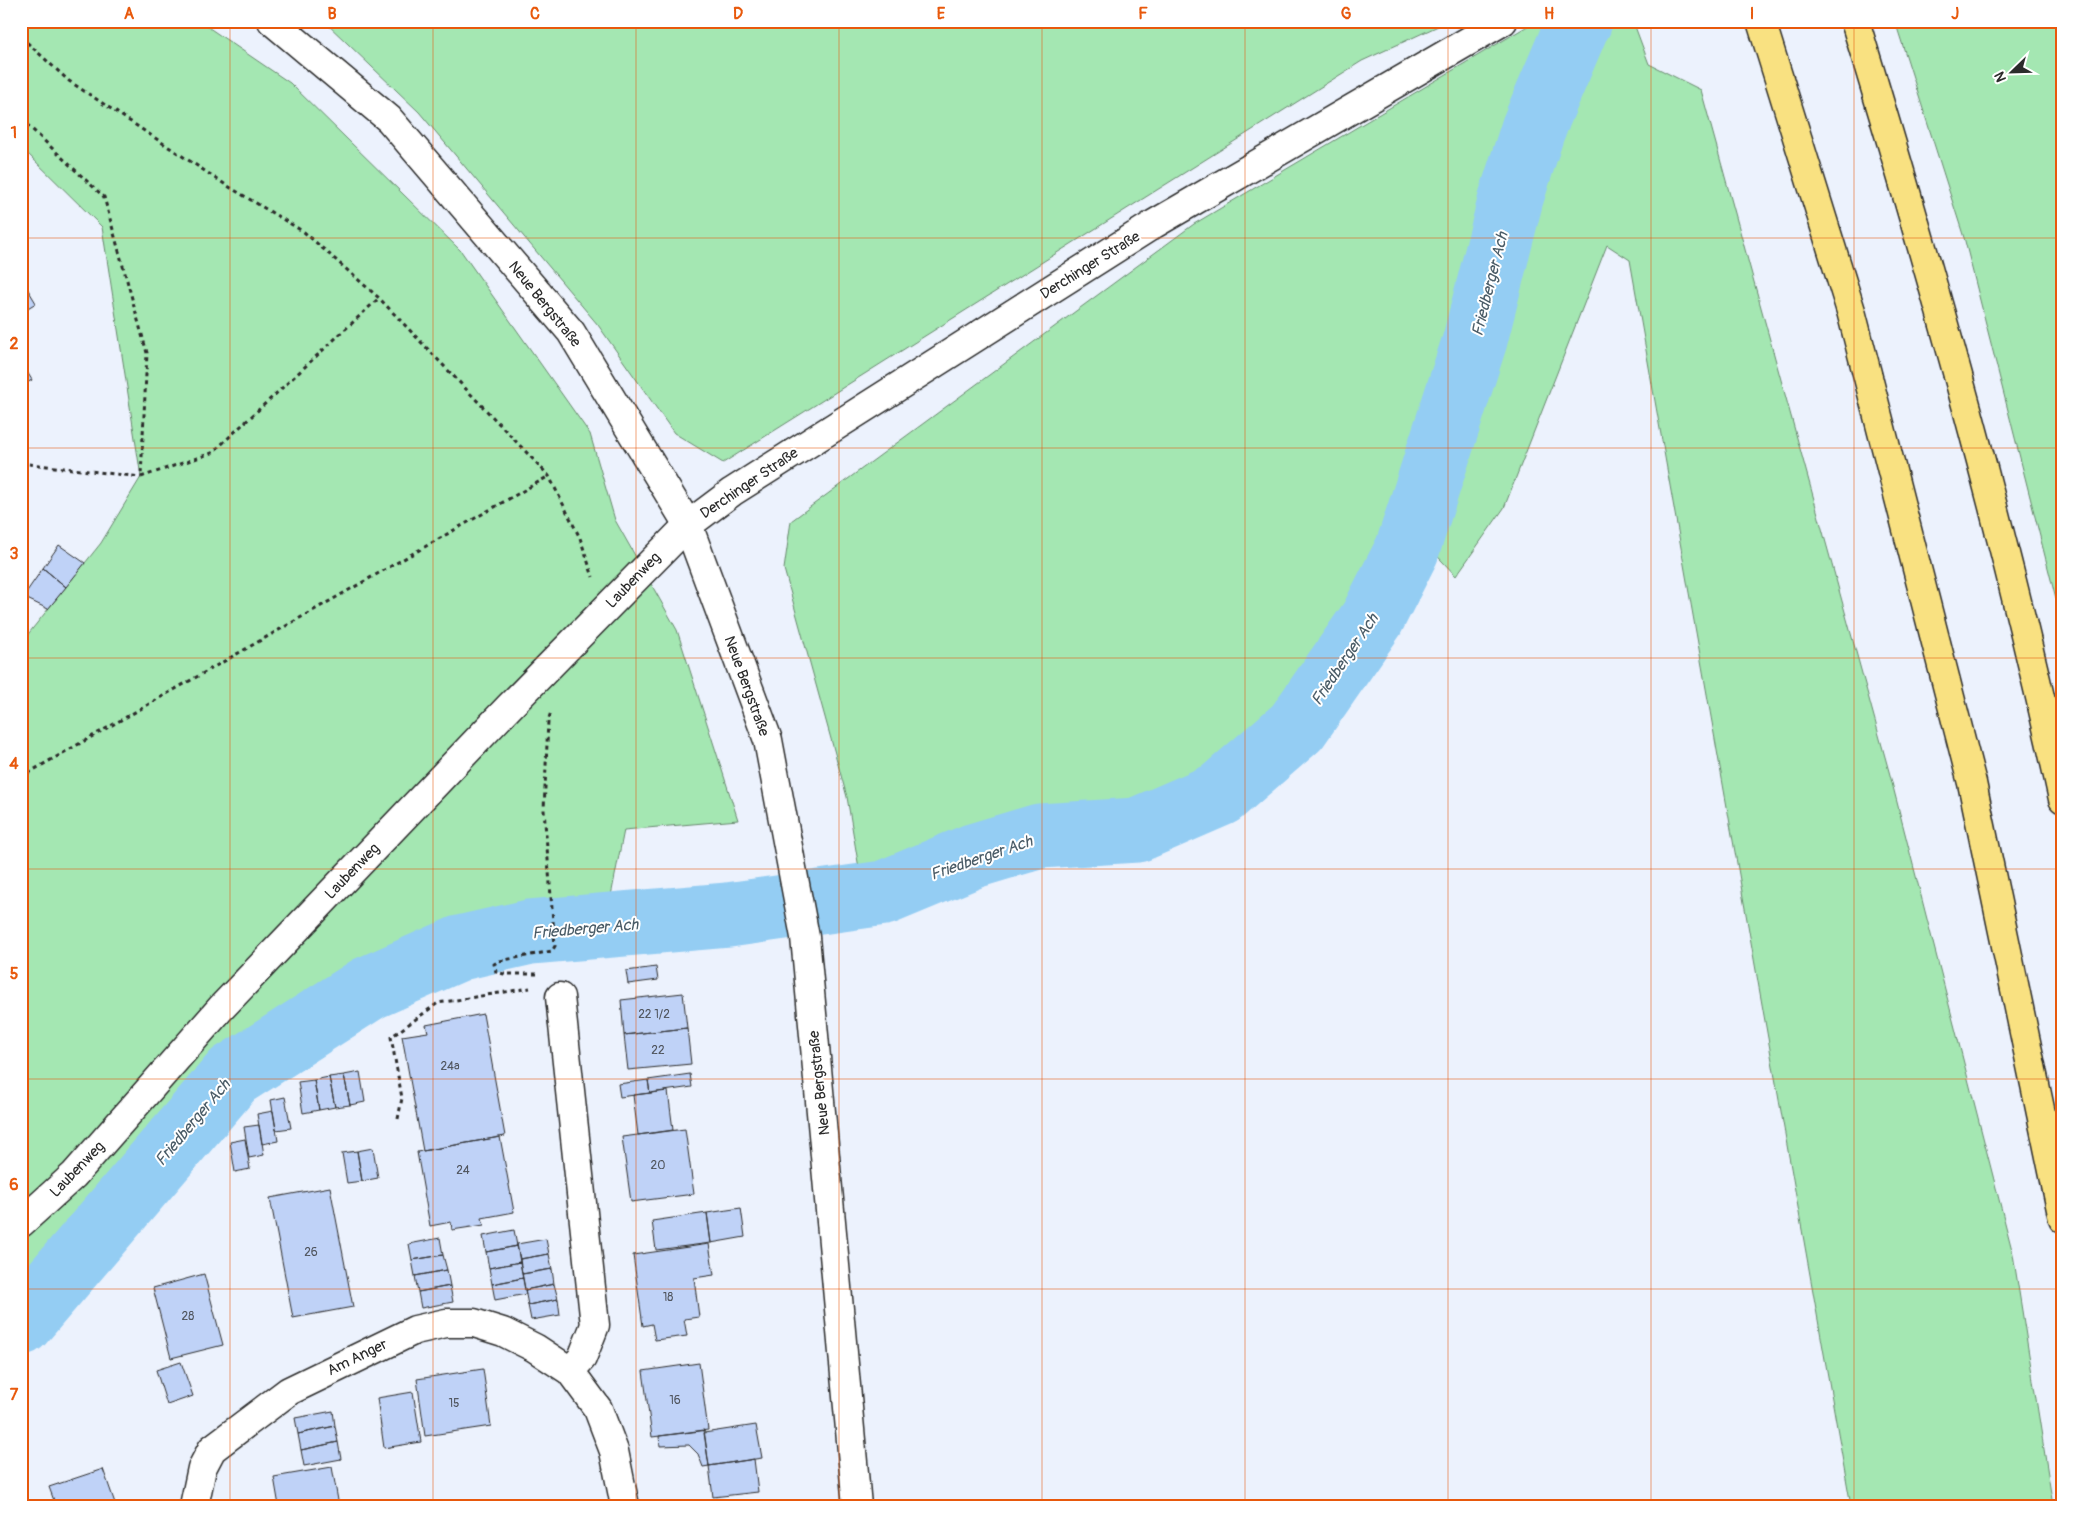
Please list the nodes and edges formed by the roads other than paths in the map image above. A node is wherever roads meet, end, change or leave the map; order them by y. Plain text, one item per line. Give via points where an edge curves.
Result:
1 (272, 21) edge
2 (1503, 21) edge
3 (1761, 21) edge
4 (1855, 21) edge
5 (688, 525) junction
6 (2063, 799) edge
7 (559, 990) road end
8 (2063, 1220) edge
9 (21, 1223) edge
10 (570, 1371) junction
11 (194, 1506) edge
12 (625, 1506) edge
13 (857, 1506) edge

1 - 5 street, Neue Bergstraße via 389,119 571,332
2 - 5 street, Derchinger Straße via 1154,224 732,492
3 - 8 highway via 1850,311 1972,783
4 - 6 highway via 1915,221 2035,671
5 - 9 street, Laubenweg via 228,1001 74,1175
5 - 13 street, Neue Bergstraße via 768,740 792,861 805,938
7 - 10 street via 595,1325 582,1358
10 - 11 street, Am Anger via 535,1348 503,1332 474,1323 415,1330 289,1391 212,1449 202,1468
10 - 12 street, Am Anger via 598,1409 614,1451

